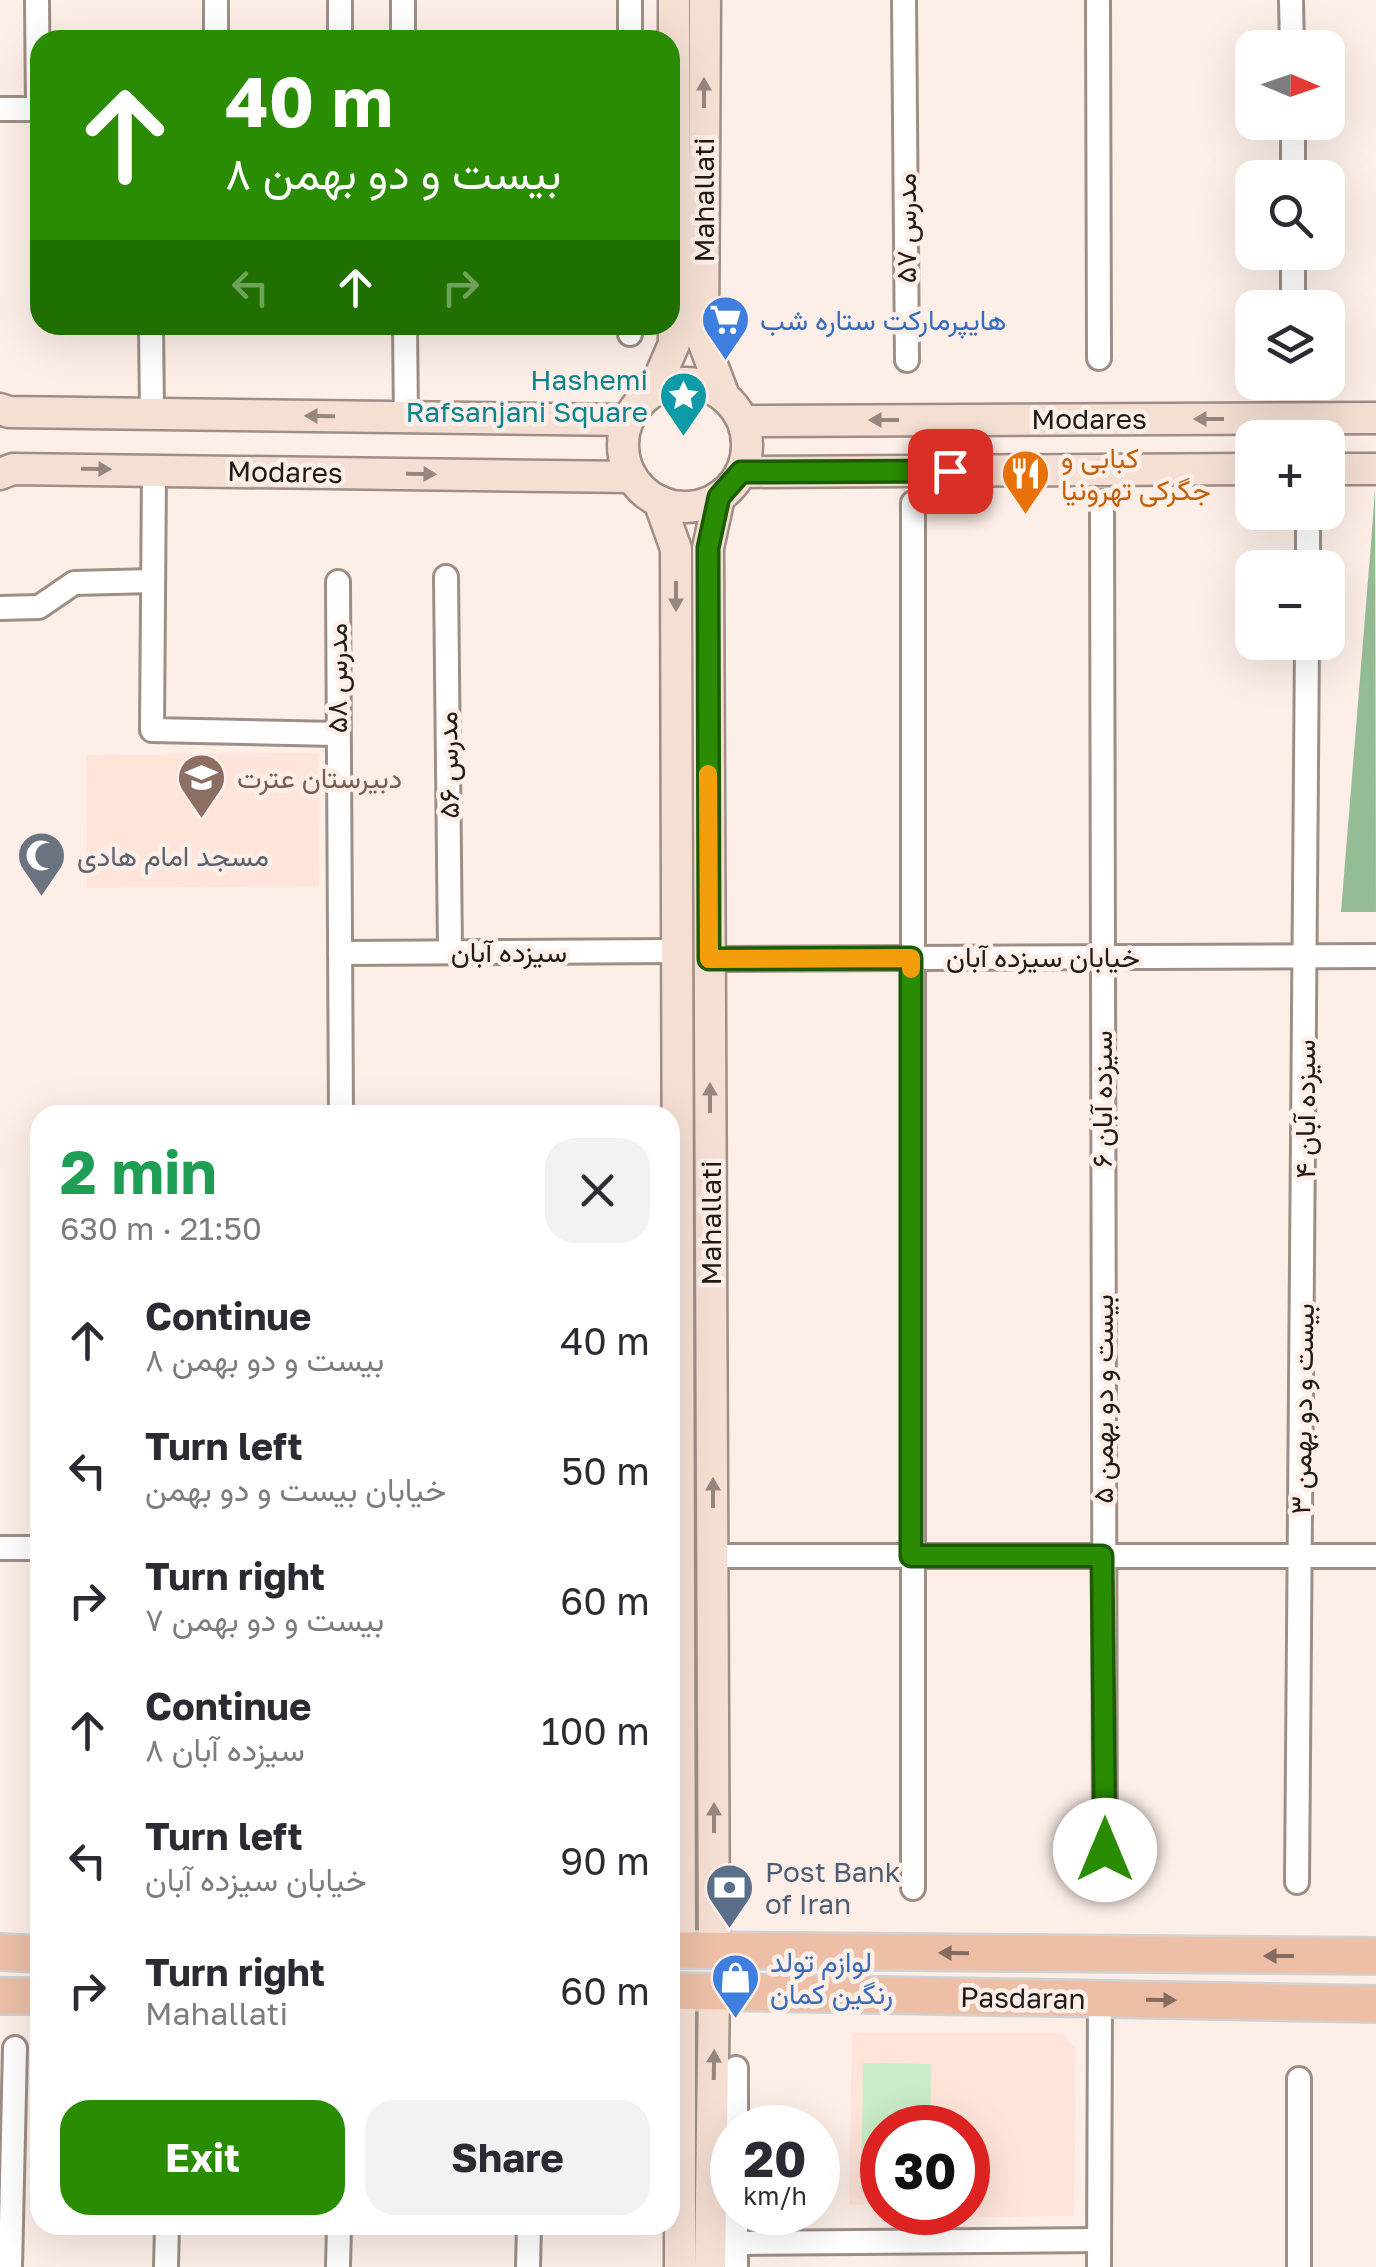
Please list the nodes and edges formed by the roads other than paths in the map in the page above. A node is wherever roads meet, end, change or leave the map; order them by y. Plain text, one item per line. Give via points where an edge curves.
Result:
1 (37, 0) edge
2 (216, 0) edge
3 (340, 0) edge
4 (403, 0) edge
5 (630, 0) edge
6 (674, 0) edge
7 (704, 0) edge
8 (904, 0) edge
9 (1098, 0) edge
10 (1291, 0) edge
11 (38, 30) edge
12 (216, 30) edge
13 (340, 30) edge
14 (403, 30) edge
15 (630, 30) edge
16 (674, 30) edge
17 (1292, 30) edge
18 (0, 109) edge
19 (30, 109) edge
20 (150, 335) edge
21 (405, 335) edge
22 (674, 335) edge
23 (1099, 358) dead end
24 (907, 360) dead end
25 (654, 390) junction
26 (724, 396) junction
27 (0, 409) edge
28 (152, 414) junction
29 (406, 418) junction
30 (1376, 418) edge
31 (628, 420) junction
32 (743, 421) junction
33 (1345, 469) edge
34 (1376, 469) edge
35 (154, 470) junction
36 (1235, 470) edge
37 (741, 472) junction
38 (0, 474) edge
39 (632, 477) junction
40 (719, 497) junction
41 (659, 501) junction
42 (1102, 502) dead end
43 (913, 503) dead end
44 (1308, 532) dead end
45 (1308, 550) edge
46 (446, 577) dead end
47 (153, 581) junction
48 (338, 582) dead end
49 (0, 608) edge
50 (1307, 660) edge
51 (337, 734) junction
52 (678, 951) junction
53 (450, 952) junction
54 (340, 953) junction
55 (1306, 956) junction
56 (1376, 956) edge
57 (1102, 957) junction
58 (911, 958) junction
59 (709, 959) junction
60 (341, 1105) edge
61 (677, 1105) edge
62 (1102, 1242) joint
63 (1304, 1261) joint
64 (0, 1548) edge
65 (30, 1550) edge
66 (714, 1556) junction
67 (911, 1556) junction
68 (1102, 1556) junction
69 (1300, 1556) junction
70 (1376, 1556) edge
71 (1297, 1882) dead end
72 (680, 1884) edge
73 (1105, 1884) dead end
74 (913, 1888) dead end
75 (688, 1950) edge
76 (0, 1952) edge
77 (30, 1954) edge
78 (1376, 1956) edge
79 (688, 1991) edge
80 (0, 1996) edge
81 (30, 1996) edge
82 (1100, 2000) junction
83 (1376, 2004) edge
84 (15, 2048) dead end
85 (736, 2068) dead end
86 (1299, 2079) dead end
87 (736, 2105) edge
88 (166, 2235) edge
89 (339, 2235) edge
90 (529, 2235) edge
91 (736, 2235) edge
92 (1099, 2240) junction
93 (736, 2243) junction
94 (1298, 2260) edge
95 (10, 2267) edge
96 (166, 2267) edge
97 (338, 2267) edge
98 (528, 2267) edge
99 (680, 2267) edge
100 (710, 2267) edge
101 (736, 2267) edge
102 (1099, 2267) edge

1 - 11 street
2 - 12 street
3 - 13 street
4 - 14 street
5 - 15 street
6 - 16 main road, Mahallati
26 -> 7 main road, Mahallati via 703,341
8 - 24 street, مدرس ۵۷
9 - 23 street
10 - 17 street
18 - 19 street
20 - 28 street
21 - 29 street
22 - 25 main road, Mahallati
25 - 26 main road via 692,383
25 - 31 main road
26 - 32 main road
27 - 28 main road, Modares
29 -> 28 main road, Modares
29 - 31 main road, Modares
30 -> 32 main road, Modares
31 - 39 main road via 623,440
32 - 37 main road
33 - 34 main road
38 -> 35 main road, Modares via 14,468
35 -> 39 main road, Modares
35 - 47 street
36 - 37 main road, Modares
37 - 40 main road
39 - 41 main road
40 - 41 main road via 690,507
40 - 59 main road, Mahallati via 708,548
41 -> 52 main road, Mahallati via 676,548
42 - 57 street, سیزده آبان ۶
43 - 58 street
44 - 45 street
46 - 53 street, مدرس ۵۶
47 - 49 street via 74,582 39,607
47 - 51 street via 152,730
48 - 51 street, مدرس ۵۸
50 - 55 street, سیزده آبان ۴
51 - 54 street, مدرس ۵۸
52 - 53 street, سیزده آبان
52 - 61 main road, Mahallati
53 - 54 street, سیزده آبان
54 - 60 street, مدرس ۵۸
55 - 56 street, خیابان سیزده آبان
55 - 57 street, خیابان سیزده آبان
55 - 63 street, سیزده آبان ۴
57 - 58 street, خیابان سیزده آبان
57 - 62 street, سیزده آبان ۶
58 - 59 street, خیابان سیزده آبان
58 - 67 street
66 -> 59 main road, Mahallati
62 - 68 street, بیست و دو بهمن ۵
63 - 69 street, بیست و دو بهمن ۳
64 - 65 street
66 - 67 street
75 -> 66 main road, Mahallati
67 - 68 street
67 - 74 street
68 - 69 street
68 - 73 street, بیست و دو بهمن ۵
69 - 70 street
69 - 71 street, بیست و دو بهمن ۳
72 - 75 main road, Mahallati
78 -> 75 main road, Pasdaran
75 - 79 main road
76 - 77 main road
79 - 82 main road, Pasdaran
79 - 99 main road
100 -> 79 main road
80 - 81 main road
82 -> 83 main road, Pasdaran
82 - 92 street
84 - 95 street
85 - 87 street
86 - 94 street
88 - 96 street
89 - 97 street
90 - 98 street
91 - 93 street
92 - 93 street
92 - 102 street
93 - 101 street

